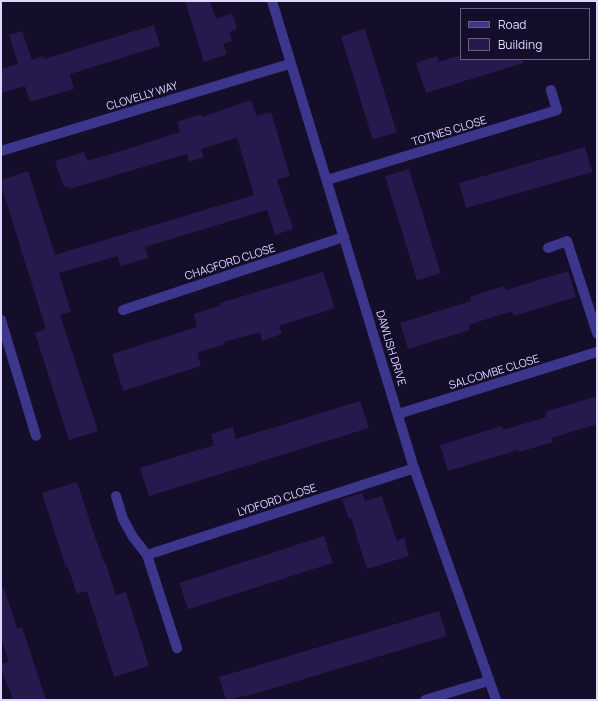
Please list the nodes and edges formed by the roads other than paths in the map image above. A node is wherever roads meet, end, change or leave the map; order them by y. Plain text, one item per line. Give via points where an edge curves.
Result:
1 (272, 1) edge
2 (290, 64) junction
3 (551, 90) dead end
4 (1, 151) edge
5 (327, 180) junction
6 (344, 237) junction
7 (548, 248) dead end
8 (123, 310) dead end
9 (1, 320) edge
10 (597, 333) edge
11 (597, 352) edge
12 (398, 414) junction
13 (36, 436) dead end
14 (414, 468) junction
15 (116, 496) dead end
16 (147, 555) junction
17 (177, 648) dead end
18 (488, 681) junction
19 (425, 700) edge
20 (496, 700) edge

1 - 2 street, DAWLISH DRIVE
2 - 4 street, CLOVELLY WAY
2 - 5 street, DAWLISH DRIVE
3 - 5 street, TOTNES CLOSE via 557,110
5 - 6 street, DAWLISH DRIVE
6 - 8 street, CHAGFORD CLOSE
6 - 12 street, DAWLISH DRIVE
7 - 10 street via 567,241
9 - 13 street
11 - 12 street, SALCOMBE CLOSE
12 - 14 street, DAWLISH DRIVE
14 - 16 street, LYDFORD CLOSE
14 - 18 street, DAWLISH DRIVE
15 - 16 street via 123,519
16 - 17 street
18 - 19 street
18 - 20 street, DAWLISH DRIVE

